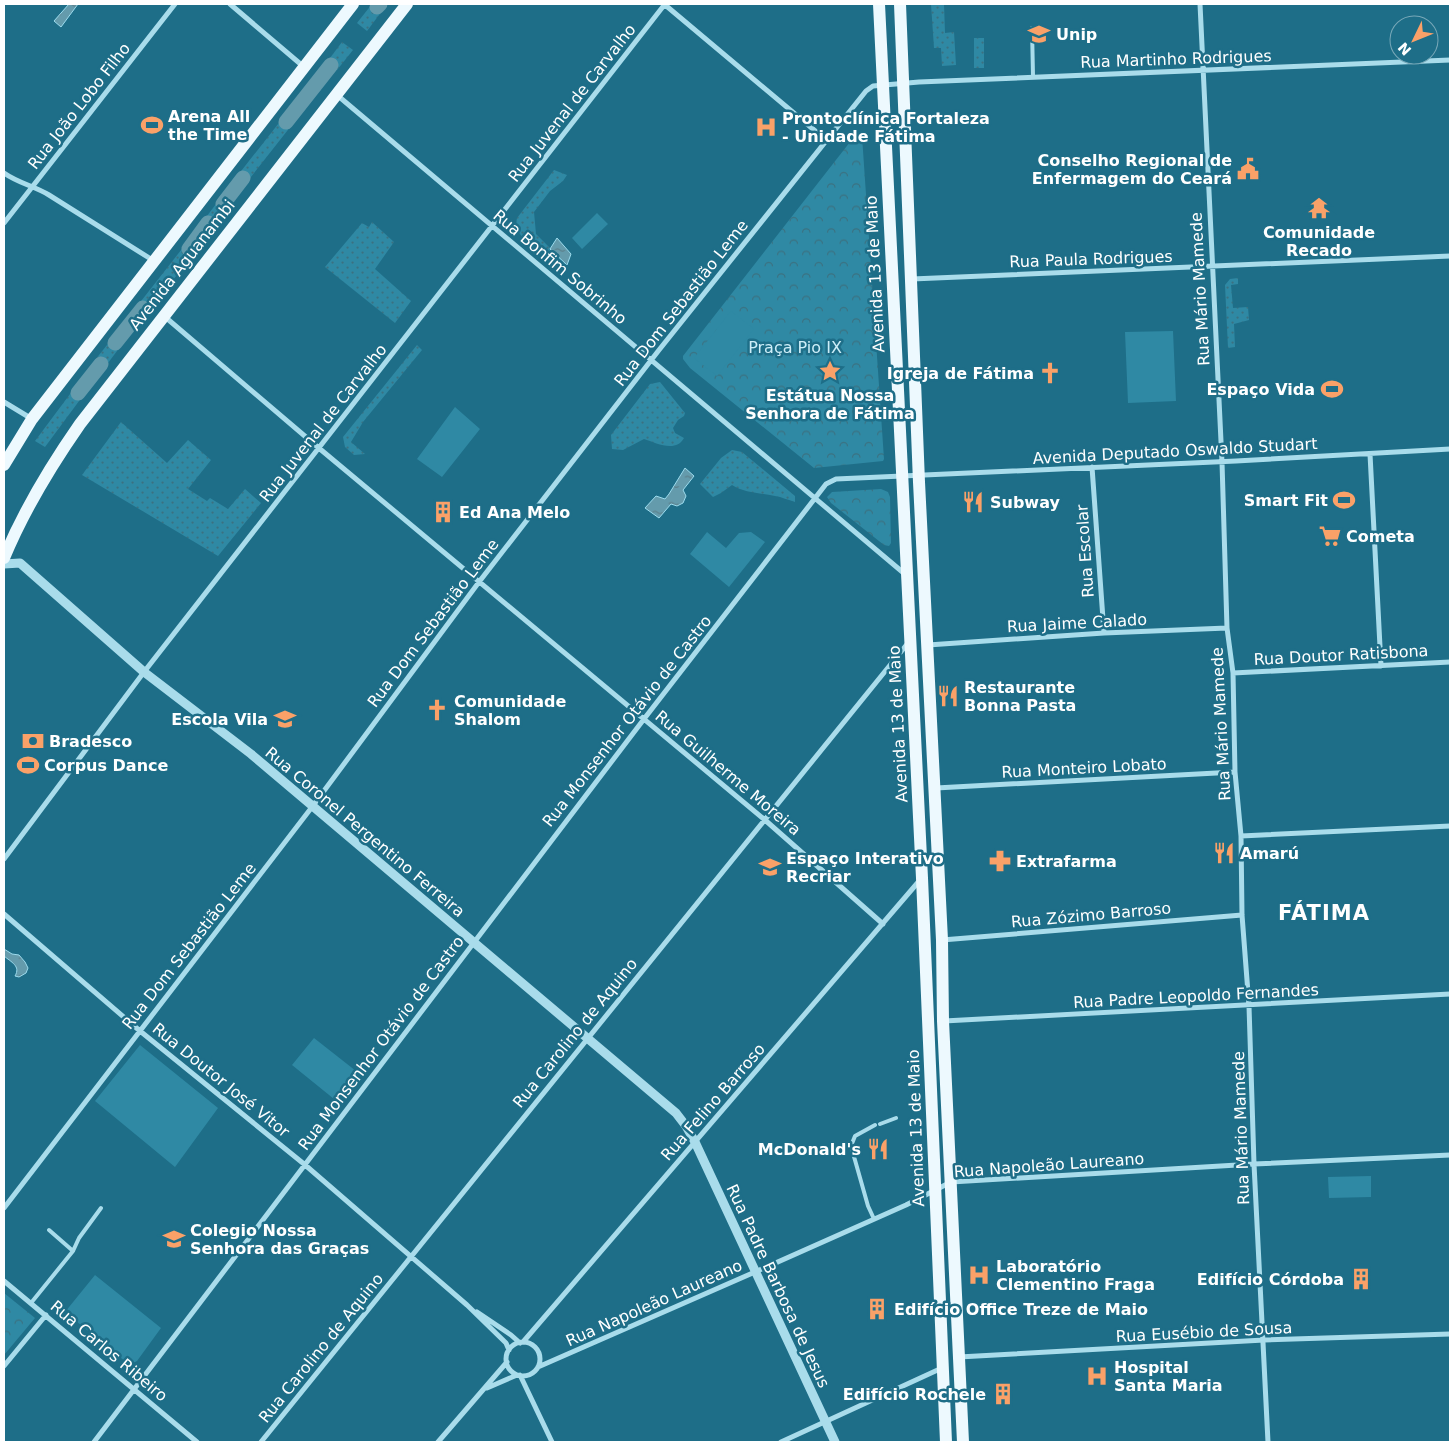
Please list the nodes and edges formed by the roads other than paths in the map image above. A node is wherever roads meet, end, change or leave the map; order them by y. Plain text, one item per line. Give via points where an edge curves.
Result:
1 (175, 4) edge
2 (230, 4) edge
3 (353, 4) edge
4 (406, 4) edge
5 (664, 4) edge
6 (879, 4) edge
7 (900, 4) edge
8 (1200, 4) edge
9 (1032, 28) dead end
10 (1450, 60) edge
11 (305, 67) junction
12 (1204, 71) junction
13 (1033, 76) junction
14 (903, 83) junction
15 (883, 85) junction
16 (336, 95) junction
17 (826, 140) junction
18 (4, 173) edge
19 (31, 187) junction
20 (4, 223) edge
21 (492, 226) junction
22 (1450, 256) edge
23 (154, 261) junction
24 (1211, 266) junction
25 (912, 279) junction
26 (163, 316) junction
27 (651, 360) junction
28 (4, 402) edge
29 (32, 419) junction
30 (320, 449) junction
31 (1450, 449) edge
32 (1370, 454) junction
33 (1222, 462) junction
34 (4, 464) edge
35 (1092, 467) junction
36 (919, 475) junction
37 (902, 476) junction
38 (815, 499) junction
39 (4, 558) edge
40 (4, 564) edge
41 (906, 575) junction
42 (479, 582) junction
43 (1227, 628) junction
44 (1104, 634) junction
45 (910, 641) junction
46 (928, 645) junction
47 (1450, 662) edge
48 (1381, 666) junction
49 (144, 672) junction
50 (1233, 673) junction
51 (644, 719) junction
52 (1235, 772) junction
53 (934, 788) junction
54 (312, 807) junction
55 (765, 820) junction
56 (1450, 826) edge
57 (1241, 836) junction
58 (4, 859) edge
59 (922, 878) junction
60 (4, 914) edge
61 (1242, 915) junction
62 (883, 924) junction
63 (942, 940) junction
64 (473, 942) junction
65 (1450, 994) edge
66 (1249, 1006) junction
67 (943, 1021) junction
68 (140, 1030) junction
69 (587, 1038) junction
70 (896, 1118) dead end
71 (880, 1124) dead end
72 (875, 1125) dead end
73 (695, 1142) junction
74 (1450, 1154) edge
75 (304, 1164) junction
76 (1254, 1164) junction
77 (951, 1182) junction
78 (936, 1190) junction
79 (4, 1208) edge
80 (101, 1208) dead end
81 (874, 1219) junction
82 (49, 1230) dead end
83 (73, 1251) junction
84 (410, 1257) junction
85 (756, 1272) junction
86 (4, 1281) edge
87 (31, 1303) junction
88 (466, 1305) junction
89 (46, 1315) junction
90 (1450, 1334) edge
91 (1264, 1340) junction
92 (522, 1343) junction
93 (509, 1350) junction
94 (959, 1357) junction
95 (507, 1362) junction
96 (4, 1366) edge
97 (538, 1366) junction
98 (942, 1368) junction
99 (519, 1375) junction
100 (134, 1388) junction
101 (484, 1389) junction
102 (825, 1422) junction
103 (94, 1442) edge
104 (197, 1442) edge
105 (261, 1442) edge
106 (438, 1442) edge
107 (552, 1442) edge
108 (781, 1442) edge
109 (835, 1442) edge
110 (946, 1442) edge
111 (963, 1442) edge
112 (1268, 1442) edge

1 - 19 street, Rua João Lobo Filho
2 - 11 street
3 - 11 main road, Avenida Aguanambi
4 - 16 main road, Avenida Aguanambi
5 - 17 street
5 - 21 street, Rua Juvenal de Carvalho
6 - 15 main road, Avenida 13 de Maio
7 - 14 main road, Avenida 13 de Maio
8 - 12 street, Rua Mário Mamede
9 - 13 lane
10 - 12 street, Rua Martinho Rodrigues
11 - 23 main road, Avenida Aguanambi
12 - 13 street, Rua Martinho Rodrigues
12 - 24 street, Rua Mário Mamede
13 - 14 street, Rua Martinho Rodrigues
14 - 15 street, Rua Dom Sebastião Leme
14 - 25 main road, Avenida 13 de Maio
15 - 17 street, Rua Dom Sebastião Leme via 866,91
15 - 37 main road, Avenida 13 de Maio
16 - 21 street, Rua Bonfim Sobrinho
16 - 26 main road, Avenida Aguanambi
17 - 27 street, Rua Dom Sebastião Leme
18 - 19 street
19 - 20 street, Rua João Lobo Filho
19 - 23 street
21 - 27 street, Rua Bonfim Sobrinho
21 - 30 street, Rua Juvenal de Carvalho
22 - 24 street, Rua Paula Rodrigues
23 - 29 main road, Avenida Aguanambi
24 - 25 street, Rua Paula Rodrigues
24 - 33 street, Rua Mário Mamede
25 - 36 main road, Avenida 13 de Maio
26 - 30 street, Rua Guilherme Moreira
26 - 39 main road, Avenida Aguanambi via 55,460 29,503
27 - 38 street, Rua Bonfim Sobrinho
27 - 42 street, Rua Dom Sebastião Leme
28 - 29 street
29 - 34 main road, Avenida Aguanambi
30 - 42 street, Rua Guilherme Moreira
30 - 49 street, Rua Juvenal de Carvalho
31 - 32 street, Avenida Deputado Oswaldo Studart
32 - 33 street, Avenida Deputado Oswaldo Studart
32 - 48 street
33 - 35 street, Avenida Deputado Oswaldo Studart
33 - 43 street, Rua Mário Mamede
35 - 36 street, Avenida Deputado Oswaldo Studart
35 - 44 street, Rua Escolar
36 - 37 street, Avenida Deputado Oswaldo Studart
36 - 46 main road, Avenida 13 de Maio
37 - 38 street, Rua Monsenhor Otávio de Castro via 836,479 826,484
37 - 41 main road, Avenida 13 de Maio
38 - 41 street, Rua Bonfim Sobrinho
38 - 51 street, Rua Monsenhor Otávio de Castro
40 - 49 street, Rua Coronel Pergentino Ferreira via 20,563
41 - 45 main road, Avenida 13 de Maio
42 - 51 street, Rua Guilherme Moreira
42 - 54 street, Rua Dom Sebastião Leme
43 - 44 street, Rua Jaime Calado
43 - 50 street, Rua Mário Mamede
44 - 46 street, Rua Jaime Calado
45 - 55 street, Rua Carolino de Aquino
45 - 59 main road, Avenida 13 de Maio
46 - 53 main road, Avenida 13 de Maio
47 - 48 street, Rua Doutor Ratisbona
48 - 50 street, Rua Doutor Ratisbona
49 - 54 street, Rua Coronel Pergentino Ferreira via 251,754
49 - 58 street, Rua Juvenal de Carvalho
50 - 52 street, Rua Mário Mamede
51 - 55 street, Rua Guilherme Moreira
51 - 64 street, Rua Monsenhor Otávio de Castro
52 - 53 street, Rua Monteiro Lobato
52 - 57 street, Rua Mário Mamede
53 - 63 main road, Avenida 13 de Maio
54 - 64 street, Rua Coronel Pergentino Ferreira
54 - 68 street, Rua Dom Sebastião Leme
55 - 62 street, Rua Guilherme Moreira
55 - 69 street, Rua Carolino de Aquino
56 - 57 street
57 - 61 street, Rua Mário Mamede
59 - 62 street, Rua Felino Barroso
59 - 78 main road, Avenida 13 de Maio
60 - 68 street, Rua Doutor José Vitor
61 - 63 street, Rua Zózimo Barroso
61 - 66 street, Rua Mário Mamede
62 - 73 street, Rua Felino Barroso
63 - 67 main road, Avenida 13 de Maio
64 - 69 street, Rua Coronel Pergentino Ferreira
64 - 75 street, Rua Monsenhor Otávio de Castro
65 - 66 street, Rua Padre Leopoldo Fernandes
66 - 67 street, Rua Padre Leopoldo Fernandes
66 - 76 street, Rua Mário Mamede
67 - 77 main road, Avenida 13 de Maio
68 - 75 street, Rua Doutor José Vitor
68 - 79 street, Rua Dom Sebastião Leme
69 - 73 street, Rua Coronel Pergentino Ferreira via 676,1113
69 - 84 street, Rua Carolino de Aquino
70 - 71 lane
72 - 81 lane via 855,1136 851,1146
73 - 85 street, Rua Padre Barbosa de Jesus
73 - 92 street, Rua Felino Barroso
74 - 76 street, Rua Napoleão Laureano
75 - 84 street, Rua Doutor José Vitor
75 - 100 street, Rua Monsenhor Otávio de Castro
76 - 77 street, Rua Napoleão Laureano
76 - 91 street, Rua Mário Mamede
77 - 78 street, Rua Napoleão Laureano
77 - 94 main road, Avenida 13 de Maio
78 - 81 street, Rua Napoleão Laureano
78 - 98 main road, Avenida 13 de Maio
80 - 83 lane via 78,1238
81 - 85 street, Rua Napoleão Laureano
82 - 83 lane
83 - 87 lane
84 - 88 street, Rua Doutor José Vitor
84 - 105 street, Rua Carolino de Aquino
85 - 97 street, Rua Napoleão Laureano
85 - 102 street, Rua Padre Barbosa de Jesus
86 - 87 street, Rua Carlos Ribeiro
87 - 89 street, Rua Carlos Ribeiro
88 - 92 street, Rua Doutor José Vitor
88 - 93 street, Rua Doutor José Vitor via 506,1343
89 - 96 street
89 - 100 street, Rua Carlos Ribeiro
90 - 91 street, Rua Eusébio de Sousa
91 - 94 street, Rua Eusébio de Sousa
91 - 112 street, Rua Mário Mamede
92 - 93 street
92 - 97 street via 537,1350 540,1356
93 - 95 street
94 - 111 main road, Avenida 13 de Maio
95 - 99 street via 510,1370
95 - 101 street
97 - 99 street via 528,1375
98 - 102 street
98 - 110 main road, Avenida 13 de Maio
99 - 101 street
99 - 107 street
100 - 103 street, Rua Monsenhor Otávio de Castro
100 - 104 street, Rua Carlos Ribeiro
101 - 106 street
102 - 108 street
102 - 109 street, Rua Padre Barbosa de Jesus

